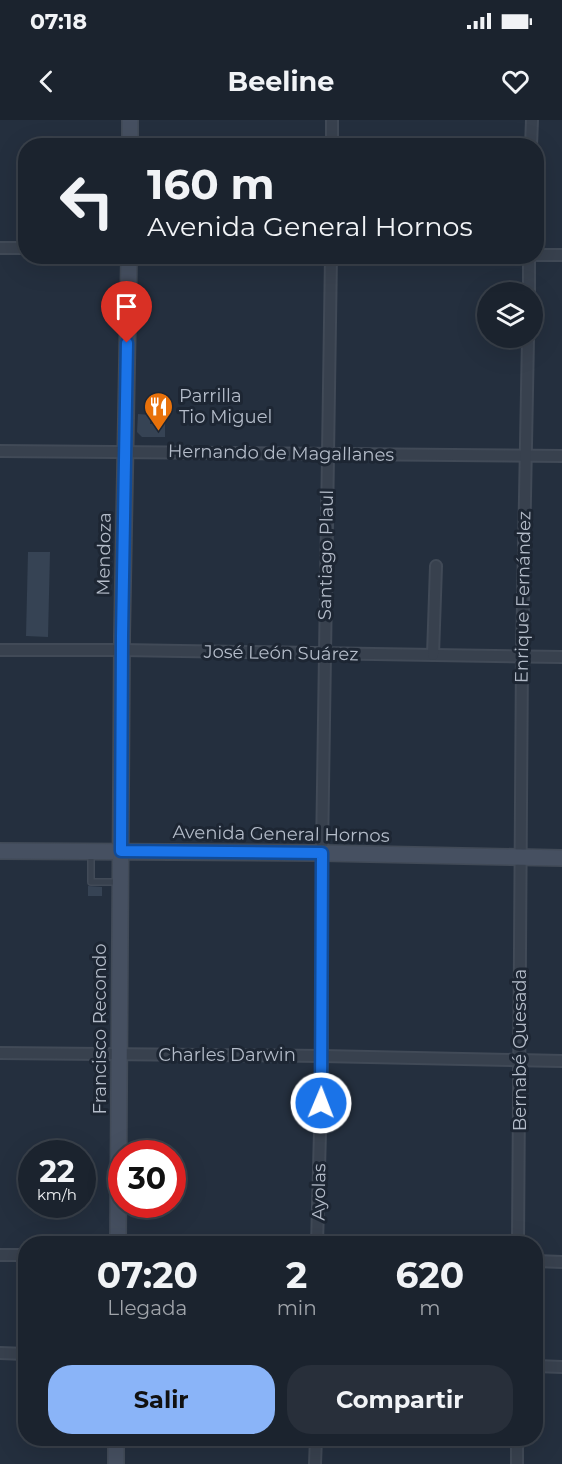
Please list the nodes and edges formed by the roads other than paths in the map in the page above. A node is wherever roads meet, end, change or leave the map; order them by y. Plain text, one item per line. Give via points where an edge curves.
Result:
1 (130, 120) edge
2 (332, 120) edge
3 (532, 120) edge
4 (130, 138) edge
5 (332, 138) edge
6 (531, 138) edge
7 (0, 248) edge
8 (18, 248) edge
9 (544, 255) edge
10 (562, 255) edge
11 (129, 264) edge
12 (331, 264) edge
13 (529, 264) edge
14 (529, 282) edge
15 (528, 348) edge
16 (0, 451) edge
17 (125, 452) junction
18 (328, 454) junction
19 (527, 456) junction
20 (562, 456) edge
21 (436, 566) dead end
22 (0, 650) edge
23 (122, 650) junction
24 (325, 653) junction
25 (434, 655) junction
26 (522, 656) junction
27 (562, 657) edge
28 (0, 851) edge
29 (92, 851) junction
30 (121, 851) junction
31 (322, 853) junction
32 (520, 857) junction
33 (562, 858) edge
34 (121, 882) junction
35 (0, 1053) edge
36 (120, 1055) junction
37 (322, 1056) junction
38 (520, 1060) junction
39 (562, 1061) edge
40 (118, 1236) edge
41 (317, 1236) edge
42 (518, 1236) edge
43 (0, 1255) edge
44 (18, 1255) edge
45 (543, 1262) edge
46 (562, 1262) edge
47 (0, 1353) edge
48 (18, 1354) edge
49 (543, 1366) edge
50 (562, 1367) edge
51 (116, 1446) edge
52 (316, 1446) edge
53 (517, 1446) edge
54 (116, 1464) edge
55 (315, 1464) edge
56 (517, 1464) edge

1 - 4 street
2 - 5 street
3 - 6 street
7 - 8 street
9 - 10 street
11 - 17 street, Mendoza
12 - 18 street, Santiago Plaul
13 - 14 street
15 - 19 street, Enrique Fernández
16 - 17 street, Hernando de Magallanes
17 - 18 street, Hernando de Magallanes
17 - 23 street, Mendoza
18 - 19 street, Hernando de Magallanes
18 - 24 street, Santiago Plaul
19 - 20 street, Hernando de Magallanes
19 - 26 street, Enrique Fernández
21 - 25 street
22 - 23 street, José León Suárez
23 - 24 street, José León Suárez
23 - 30 street, Mendoza
24 - 25 street, José León Suárez
24 - 31 street, Santiago Plaul
25 - 26 street, José León Suárez
26 - 27 street, José León Suárez
26 - 32 street, Enrique Fernández
28 - 29 street, Avenida General Hornos
29 - 30 street, Avenida General Hornos
29 - 34 lane via 91,882
30 - 31 street, Avenida General Hornos
30 - 34 street, Francisco Recondo
31 - 32 street, Avenida General Hornos
31 - 37 street, Ayolas
32 - 33 street, Avenida General Hornos
32 - 38 street, Bernabé Quesada
34 - 36 street, Francisco Recondo
35 - 36 street, Charles Darwin
36 - 37 street, Charles Darwin
36 - 40 street, Francisco Recondo
37 - 38 street, Charles Darwin
37 - 41 street, Ayolas
38 - 39 street, Charles Darwin
38 - 42 street, Bernabé Quesada
43 - 44 street
45 - 46 street
47 - 48 street
49 - 50 street
51 - 54 street
52 - 55 street
53 - 56 street

